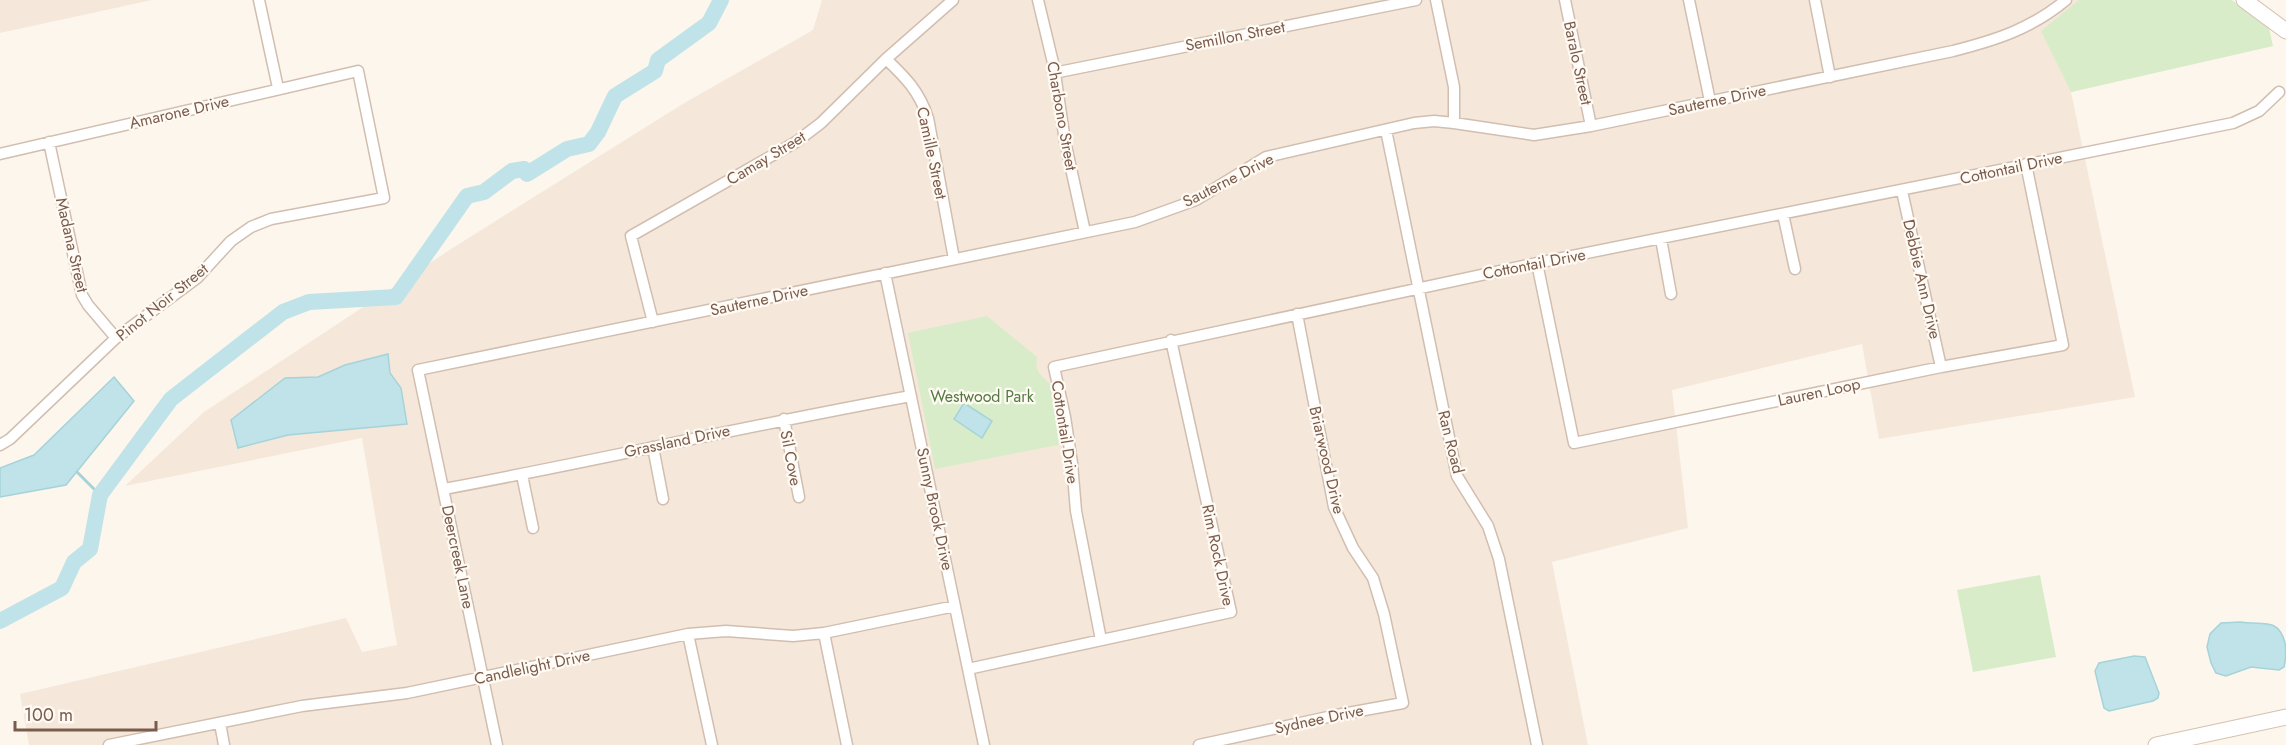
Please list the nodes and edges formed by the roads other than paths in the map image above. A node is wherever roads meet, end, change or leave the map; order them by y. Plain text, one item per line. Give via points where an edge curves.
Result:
1 (259, 0) edge
2 (953, 0) edge
3 (1038, 0) edge
4 (1416, 0) edge
5 (1436, 0) edge
6 (1565, 0) edge
7 (1689, 0) edge
8 (1815, 0) edge
9 (2066, 0) edge
10 (2244, 0) edge
11 (2286, 31) edge
12 (886, 59) junction
13 (1054, 72) junction
14 (1830, 77) junction
15 (278, 88) junction
16 (2279, 92) dead end
17 (1710, 101) junction
18 (1454, 123) junction
19 (1591, 126) junction
20 (1386, 130) junction
21 (49, 142) junction
22 (0, 154) edge
23 (2026, 164) junction
24 (1902, 191) junction
25 (384, 198) joint
26 (1784, 214) junction
27 (1086, 232) junction
28 (1661, 239) junction
29 (954, 259) junction
30 (1538, 263) junction
31 (1795, 269) dead end
32 (885, 273) junction
33 (1418, 288) junction
34 (1671, 294) dead end
35 (1297, 314) junction
36 (653, 322) junction
37 (116, 338) junction
38 (1171, 340) junction
39 (1941, 367) junction
40 (418, 369) joint
41 (911, 396) junction
42 (783, 419) junction
43 (0, 445) edge
44 (652, 447) junction
45 (522, 475) junction
46 (444, 489) junction
47 (799, 497) dead end
48 (663, 499) dead end
49 (533, 528) dead end
50 (955, 606) junction
51 (824, 633) junction
52 (688, 634) junction
53 (1101, 640) junction
54 (968, 669) junction
55 (483, 677) junction
56 (1403, 703) joint
57 (2286, 717) edge
58 (220, 723) junction
59 (109, 745) edge
60 (224, 745) edge
61 (497, 745) edge
62 (712, 745) edge
63 (847, 745) edge
64 (984, 745) edge
65 (1199, 745) edge
66 (1537, 745) edge
67 (2156, 745) edge

1 - 15 street
2 - 12 street, Camay Street
3 - 13 street, Charbono Street
4 - 13 street, Semillon Street
5 - 18 street via 1454,87
6 - 19 street, Baralo Street
7 - 17 street
8 - 14 street
9 - 14 street, Sauterne Drive via 2028,26 1998,39
10 - 11 main road
12 - 29 street, Camille Street via 913,86 928,118
12 - 36 street, Camay Street via 796,142 631,236
13 - 27 street, Charbono Street
14 - 17 street, Sauterne Drive
15 - 21 street, Amarone Drive
15 - 25 street, Amarone Drive via 358,71
16 - 23 street, Cottontail Drive via 2259,111 2233,123
17 - 19 street, Sauterne Drive
18 - 19 street, Sauterne Drive via 1534,135
18 - 20 street, Sauterne Drive via 1414,123
20 - 27 street, Sauterne Drive via 1266,157 1196,200 1135,222
20 - 33 street, Ran Road
21 - 22 street, Amarone Drive
21 - 37 street, Madana Street via 82,295
23 - 24 street, Cottontail Drive
23 - 39 street, Lauren Loop via 2063,345
24 - 26 street, Cottontail Drive
24 - 39 street, Debbie Ann Drive
25 - 37 street, Pinot Noir Street via 251,226 231,241 197,278
26 - 28 street, Cottontail Drive
26 - 31 street
27 - 29 street, Sauterne Drive
28 - 30 street, Cottontail Drive
28 - 34 street
29 - 32 street, Sauterne Drive
30 - 33 street, Cottontail Drive
30 - 39 street, Lauren Loop via 1574,442
32 - 36 street, Sauterne Drive
32 - 41 street, Sunny Brook Drive
33 - 35 street, Cottontail Drive
33 - 66 street, Ran Road via 1457,476 1488,526 1499,559
35 - 38 street, Cottontail Drive
35 - 56 street, Briarwood Drive via 1334,507 1353,548 1373,578
36 - 40 street, Sauterne Drive
37 - 43 street, Pinot Noir Street
38 - 53 street, Cottontail Drive via 1054,367
38 - 53 street, Rim Rock Drive via 1231,612
40 - 46 street, Deercreek Lane
41 - 42 street, Grassland Drive
41 - 50 street, Sunny Brook Drive
42 - 44 street, Grassland Drive
42 - 47 street, Sil Cove
44 - 45 street, Grassland Drive
44 - 48 street
45 - 46 street, Grassland Drive
45 - 49 street
46 - 55 street, Deercreek Lane
50 - 51 street, Candlelight Drive
50 - 54 street, Sunny Brook Drive
51 - 52 street, Candlelight Drive
51 - 63 street
52 - 55 street, Candlelight Drive
52 - 62 street
53 - 54 street, Rim Rock Drive
54 - 64 street, Sunny Brook Drive
55 - 58 street, Candlelight Drive
55 - 61 street, Deercreek Lane
56 - 65 street, Sydnee Drive
57 - 67 main road
58 - 59 street, Candlelight Drive
58 - 60 street

